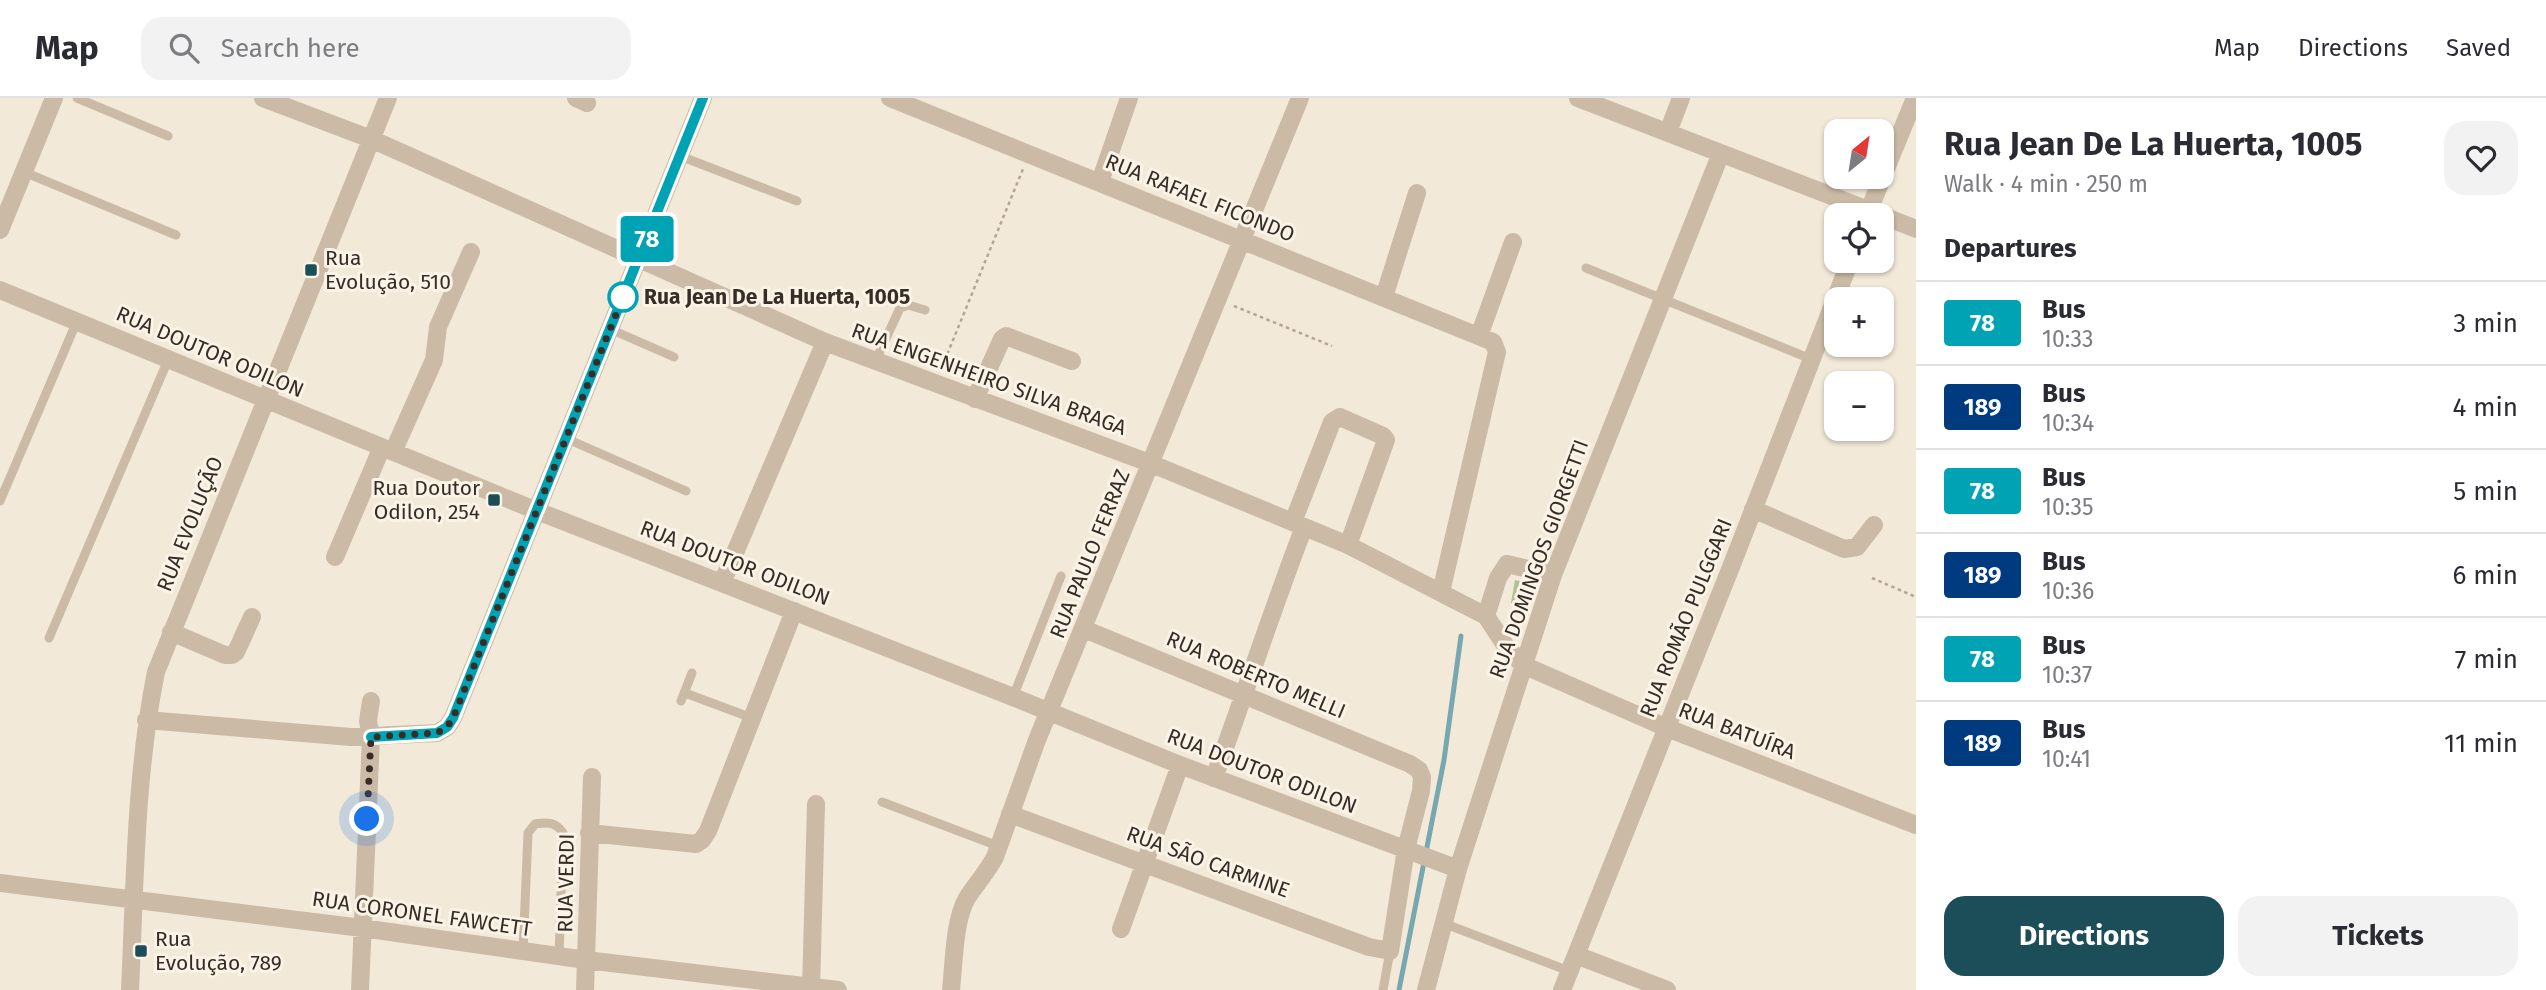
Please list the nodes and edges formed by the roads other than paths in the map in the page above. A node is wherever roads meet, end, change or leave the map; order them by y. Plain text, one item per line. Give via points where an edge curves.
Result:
1 (54, 98) edge
2 (77, 98) edge
3 (264, 98) edge
4 (388, 98) edge
5 (703, 98) edge
6 (890, 98) edge
7 (1129, 98) edge
8 (1300, 98) edge
9 (1681, 98) edge
10 (1915, 98) edge
11 (1583, 100) edge
12 (1668, 132) junction
13 (168, 136) dead end
14 (372, 139) junction
15 (1721, 153) junction
16 (680, 156) junction
17 (24, 172) junction
18 (1100, 182) junction
19 (1417, 193) dead end
20 (797, 201) dead end
21 (1847, 203) edge
22 (1879, 203) edge
23 (1894, 221) edge
24 (1916, 229) edge
25 (0, 230) edge
26 (176, 235) dead end
27 (1242, 239) junction
28 (1513, 242) dead end
29 (471, 252) dead end
30 (638, 260) junction
31 (1586, 268) dead end
32 (1845, 273) edge
33 (0, 290) edge
34 (1384, 297) junction
35 (1662, 301) junction
36 (925, 310) dead end
37 (77, 321) junction
38 (610, 329) junction
39 (1486, 339) junction
40 (825, 342) junction
41 (674, 357) dead end
42 (1811, 359) junction
43 (168, 360) junction
44 (1072, 360) dead end
45 (876, 362) junction
46 (975, 399) junction
47 (265, 401) junction
48 (565, 438) junction
49 (387, 449) junction
50 (1152, 464) junction
51 (686, 491) dead end
52 (0, 501) edge
53 (1753, 509) junction
54 (537, 511) junction
55 (1298, 524) junction
56 (1874, 525) dead end
57 (1348, 545) junction
58 (335, 557) dead end
59 (1553, 575) junction
60 (1061, 576) dead end
61 (722, 583) junction
62 (1441, 592) junction
63 (794, 611) junction
64 (1486, 616) junction
65 (252, 617) dead end
66 (1084, 629) junction
67 (171, 632) junction
68 (49, 638) dead end
69 (1523, 665) junction
70 (692, 673) dead end
71 (1245, 696) junction
72 (1013, 697) junction
73 (371, 701) dead end
74 (1049, 713) junction
75 (752, 718) junction
76 (146, 720) junction
77 (1667, 728) junction
78 (371, 737) junction
79 (1180, 765) junction
80 (592, 777) dead end
81 (1214, 778) junction
82 (882, 802) dead end
83 (816, 804) dead end
84 (1010, 814) junction
85 (1916, 825) edge
86 (589, 833) junction
87 (999, 846) junction
88 (1410, 851) junction
89 (1144, 862) junction
90 (1458, 869) junction
91 (0, 883) edge
92 (134, 900) junction
93 (1443, 923) junction
94 (362, 928) junction
95 (1121, 929) dead end
96 (523, 951) junction
97 (1390, 951) junction
98 (559, 956) junction
99 (586, 960) junction
100 (1572, 963) junction
101 (811, 988) edge
102 (130, 990) edge
103 (360, 990) edge
104 (585, 990) edge
105 (838, 990) edge
106 (951, 990) edge
107 (1383, 990) edge
108 (1426, 990) edge
109 (1562, 990) edge
110 (1667, 990) edge

1 - 17 street
2 - 13 lane
3 - 14 street, RUA ENGENHEIRO SILVA BRAGA
4 - 14 street, RUA EVOLUÇÃO
5 - 16 street
6 - 18 street, RUA RAFAEL FICONDO
7 - 18 street
8 - 27 street, RUA PAULO FERRAZ
9 - 12 street
10 - 22 street
11 - 12 street
12 - 15 street
14 - 30 street, RUA ENGENHEIRO SILVA BRAGA
14 - 47 street, RUA EVOLUÇÃO
15 - 21 street
15 - 35 street, RUA DOMINGOS GIORGETTI
16 - 20 lane
16 - 30 street
17 - 25 street
17 - 26 lane
18 - 27 street, RUA RAFAEL FICONDO
19 - 34 street
23 - 24 street
27 - 34 street, RUA RAFAEL FICONDO
27 - 50 street, RUA PAULO FERRAZ
28 - 39 street
29 - 49 street via 438,327 434,360
30 - 38 street
30 - 40 street, RUA ENGENHEIRO SILVA BRAGA
31 - 35 lane
32 - 42 street, RUA ROMÃO PULGGARI
33 - 37 street, RUA DOUTOR ODILON
34 - 39 street, RUA RAFAEL FICONDO
35 - 42 lane
35 - 59 street, RUA DOMINGOS GIORGETTI
36 - 45 lane via 908,305 900,308
37 - 43 street, RUA DOUTOR ODILON
37 - 52 lane
38 - 41 lane
38 - 48 street
39 - 62 street via 1497,352
40 - 45 street, RUA ENGENHEIRO SILVA BRAGA
40 - 61 street
42 - 53 street, RUA ROMÃO PULGGARI
43 - 47 street, RUA DOUTOR ODILON
43 - 68 lane
44 - 46 street via 1006,337
45 - 46 street, RUA ENGENHEIRO SILVA BRAGA
46 - 50 street, RUA ENGENHEIRO SILVA BRAGA
47 - 49 street, RUA DOUTOR ODILON
47 - 67 street, RUA EVOLUÇÃO
48 - 51 lane
48 - 54 street
49 - 54 street, RUA DOUTOR ODILON
49 - 58 street
50 - 55 street, RUA ENGENHEIRO SILVA BRAGA
50 - 66 street, RUA PAULO FERRAZ
53 - 56 street via 1844,549 1857,547
53 - 77 street, RUA ROMÃO PULGGARI
54 - 61 street, RUA DOUTOR ODILON
54 - 78 street via 447,727 437,733
55 - 57 street, RUA ENGENHEIRO SILVA BRAGA
55 - 57 street via 1332,422 1340,417 1386,440
55 - 71 street
57 - 62 street, RUA ENGENHEIRO SILVA BRAGA
59 - 64 street via 1503,566
59 - 69 street, RUA DOMINGOS GIORGETTI
60 - 72 lane
61 - 63 street, RUA DOUTOR ODILON
62 - 64 street, RUA ENGENHEIRO SILVA BRAGA
63 - 72 street, RUA DOUTOR ODILON
63 - 75 street
64 - 69 street, RUA BATUÍRA
65 - 67 street via 232,655
66 - 71 street, RUA ROBERTO MELLI
66 - 74 street, RUA PAULO FERRAZ
67 - 76 street, RUA EVOLUÇÃO
69 - 77 street, RUA BATUÍRA
69 - 90 street, RUA DOMINGOS GIORGETTI
70 - 75 lane via 683,697
71 - 81 street
71 - 88 street, RUA ROBERTO MELLI via 1419,770 1422,778
72 - 74 street, RUA DOUTOR ODILON
73 - 78 street
74 - 79 street, RUA DOUTOR ODILON
74 - 84 street, RUA PAULO FERRAZ
75 - 86 street via 702,840 696,844
76 - 78 street
76 - 92 street, RUA EVOLUÇÃO
77 - 85 street, RUA BATUÍRA
77 - 100 street, RUA ROMÃO PULGGARI
78 - 94 street
79 - 81 street, RUA DOUTOR ODILON
79 - 89 street
80 - 86 street, RUA VERDI
81 - 88 street, RUA DOUTOR ODILON
82 - 87 lane
83 - 101 street
84 - 87 street, RUA PAULO FERRAZ
84 - 89 street, RUA SÃO CARMINE
86 - 99 street, RUA VERDI
87 - 106 street, RUA PAULO FERRAZ via 961,914
88 - 90 street, RUA DOUTOR ODILON
88 - 97 street
89 - 95 street
89 - 97 street, RUA SÃO CARMINE
90 - 93 street, RUA DOMINGOS GIORGETTI
91 - 92 street, RUA CORONEL FAWCETT
92 - 94 street, RUA CORONEL FAWCETT
92 - 102 street, RUA EVOLUÇÃO
93 - 100 lane
93 - 108 street, RUA DOMINGOS GIORGETTI
94 - 96 street, RUA CORONEL FAWCETT
94 - 103 street
96 - 98 street, RUA CORONEL FAWCETT
96 - 98 lane via 528,833 535,824 548,822 563,833
97 - 107 lane
98 - 99 street, RUA CORONEL FAWCETT
99 - 101 street, RUA CORONEL FAWCETT
99 - 104 street, RUA VERDI
100 - 109 street, RUA ROMÃO PULGGARI
100 - 110 street
101 - 105 street, RUA CORONEL FAWCETT

